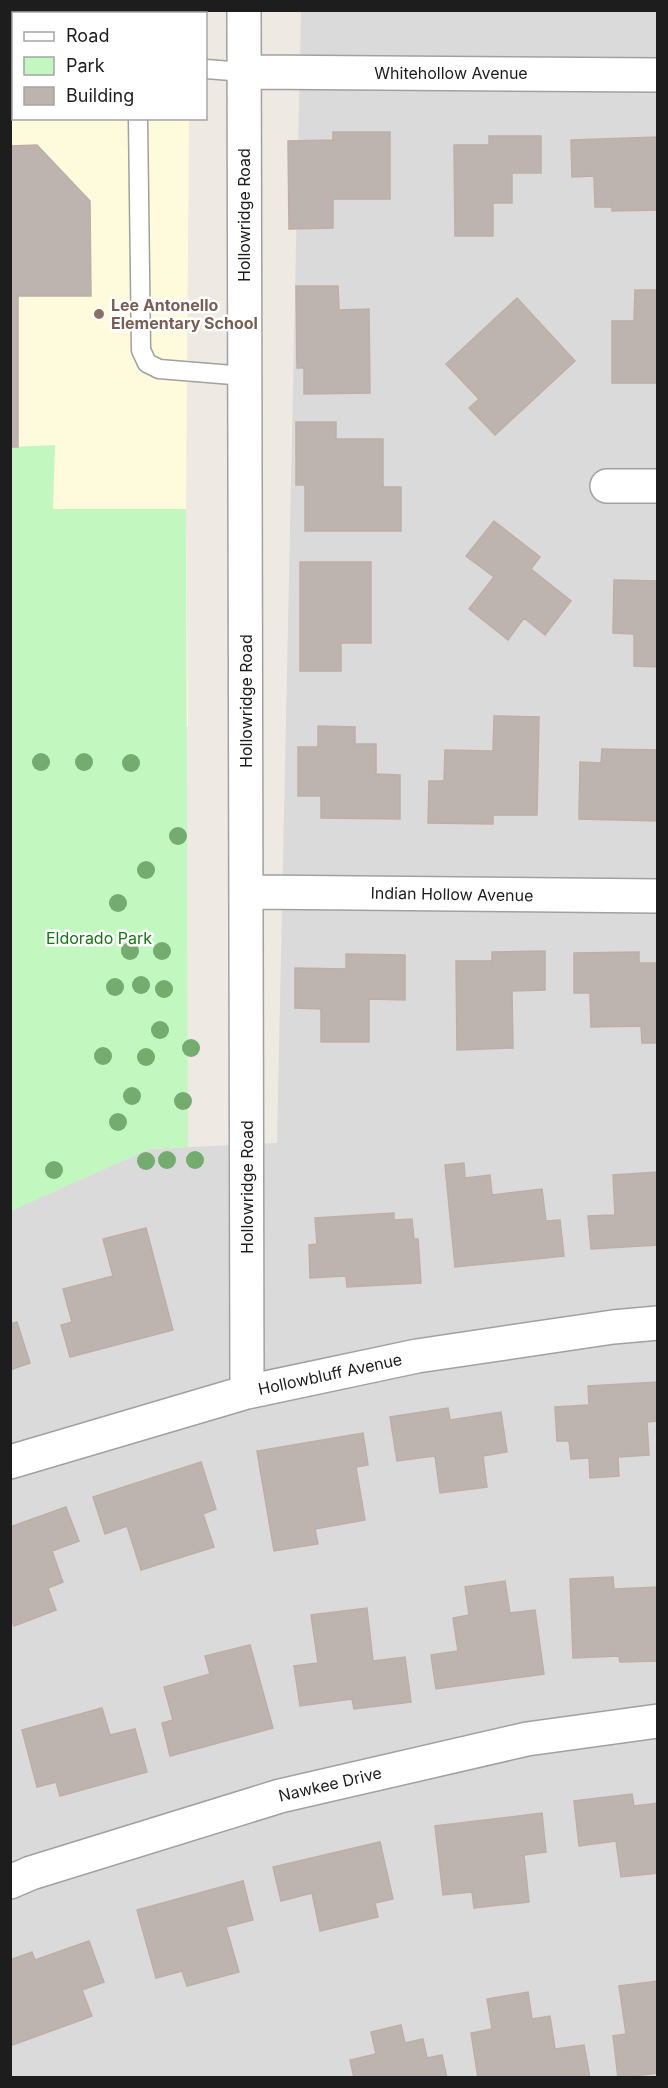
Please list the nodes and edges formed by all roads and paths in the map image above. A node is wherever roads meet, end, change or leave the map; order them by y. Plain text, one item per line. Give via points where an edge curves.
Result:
1 (244, 10) edge
2 (207, 69) edge
3 (244, 72) junction
4 (657, 75) edge
5 (138, 120) edge
6 (245, 376) junction
7 (607, 486) dead end
8 (657, 486) edge
9 (246, 892) junction
10 (657, 896) edge
11 (657, 1323) edge
12 (247, 1392) junction
13 (10, 1462) edge
14 (657, 1721) edge
15 (10, 1882) edge

1 - 3 street, Hollowridge Road
2 - 3 lane
3 - 4 street, Whitehollow Avenue
3 - 6 street, Hollowridge Road
5 - 6 lane via 141,350 147,363 159,369
6 - 9 street, Hollowridge Road
7 - 8 street
9 - 10 street, Indian Hollow Avenue
9 - 12 street, Hollowridge Road
11 - 12 street, Hollowbluff Avenue via 417,1356
12 - 13 street, Hollowbluff Avenue
14 - 15 street, Nawkee Drive via 527,1739 280,1796

